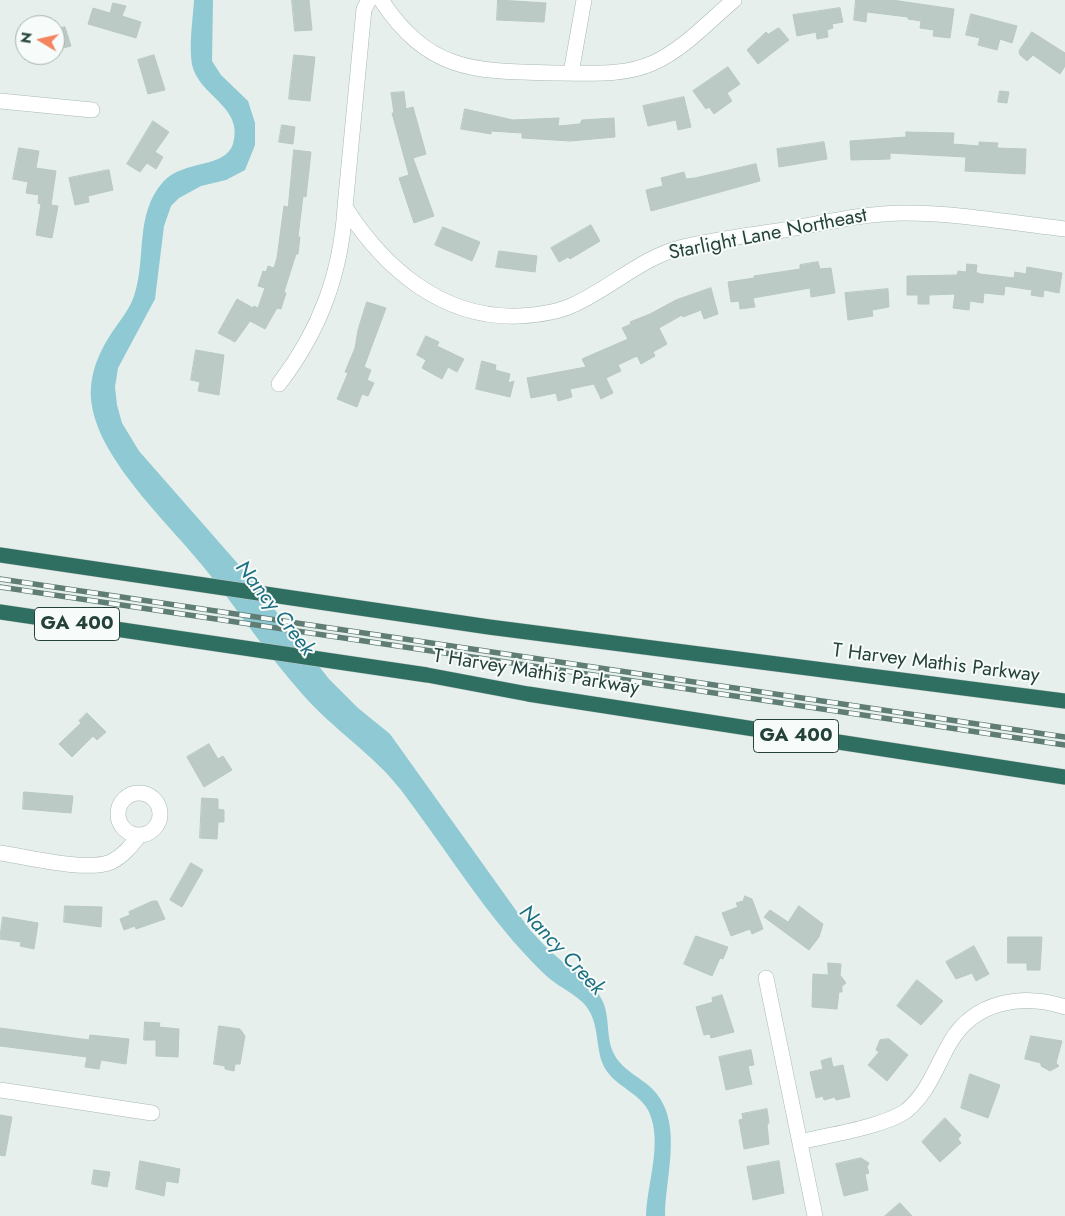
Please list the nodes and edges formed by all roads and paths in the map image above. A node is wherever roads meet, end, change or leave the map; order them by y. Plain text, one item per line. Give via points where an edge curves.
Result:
1 (369, 0) edge
2 (381, 0) edge
3 (584, 0) edge
4 (734, 0) edge
5 (571, 73) junction
6 (0, 101) edge
7 (92, 110) dead end
8 (345, 206) junction
9 (1065, 228) edge
10 (279, 384) dead end
11 (0, 555) edge
12 (0, 612) edge
13 (1065, 701) edge
14 (1065, 777) edge
15 (138, 836) dead end
16 (0, 853) edge
17 (766, 978) dead end
18 (1065, 1007) edge
19 (0, 1090) edge
20 (152, 1114) dead end
21 (800, 1142) junction
22 (815, 1216) edge

1 - 8 street via 364,9
2 - 5 street via 408,33 450,62 489,71
3 - 5 street
4 - 5 street via 678,48 655,62 620,72
6 - 7 street
8 - 9 street, Starlight Lane Northeast via 377,250 418,286 454,306 503,316 538,315 570,307 647,261 684,247 870,215 936,214
8 - 10 street via 340,254 327,301 307,344
11 - 13 highway, T Harvey Mathis Parkway via 378,611
12 - 14 highway, T Harvey Mathis Parkway / GA 400 via 427,675 548,697
15 - 16 street via 127,851 111,862 93,866
17 - 21 street
18 - 21 street via 1038,1000 1012,1001 982,1010 957,1032 932,1080 915,1103 903,1112 885,1121
19 - 20 street
21 - 22 street

